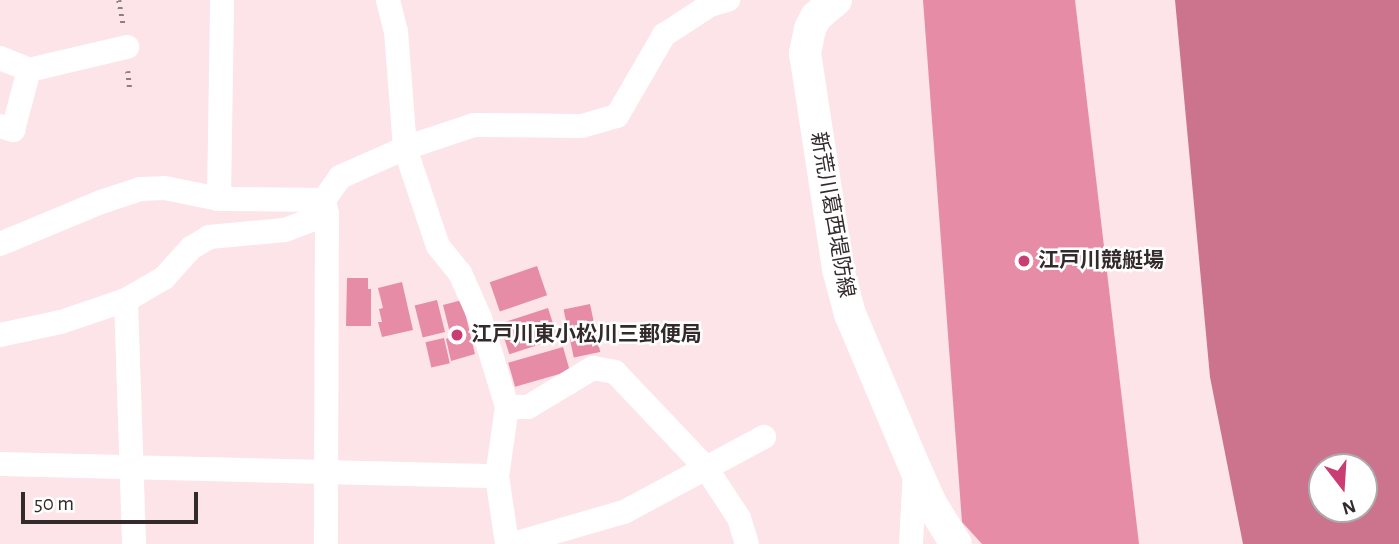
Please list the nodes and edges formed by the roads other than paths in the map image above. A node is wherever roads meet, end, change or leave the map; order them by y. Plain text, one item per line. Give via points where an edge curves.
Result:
1 (222, 0) edge
2 (388, 0) edge
3 (728, 0) edge
4 (836, 0) edge
5 (127, 47) dead end
6 (0, 58) edge
7 (29, 70) junction
8 (0, 127) edge
9 (405, 148) junction
10 (219, 199) junction
11 (326, 207) junction
12 (0, 244) edge
13 (126, 300) junction
14 (0, 335) edge
15 (507, 407) junction
16 (764, 437) dead end
17 (0, 464) edge
18 (134, 468) junction
19 (706, 468) junction
20 (916, 470) junction
21 (328, 471) junction
22 (497, 476) junction
23 (134, 544) edge
24 (326, 544) edge
25 (507, 544) edge
26 (513, 544) edge
27 (747, 544) edge
28 (911, 544) edge
29 (956, 544) edge

1 - 10 street
2 - 9 street via 396,31
3 - 9 street via 710,5 664,35 617,116 582,126 474,125
4 - 20 main road, 新荒川葛西堤防線 via 816,17 805,53 838,269 850,314
5 - 7 street
6 - 7 street
7 - 8 street via 13,130
9 - 11 street via 340,177
9 - 15 street via 438,246 460,273 480,318
10 - 11 street
10 - 12 street via 165,188 140,189
11 - 13 street via 285,230 209,237 191,248 164,278
11 - 21 street
13 - 14 street via 61,322
13 - 18 street
15 - 19 street via 527,407 593,369 615,372
15 - 22 street
16 - 19 street
17 - 18 street
18 - 21 street
18 - 23 street
19 - 26 street via 624,512
19 - 27 street via 739,518
20 - 28 street
20 - 29 main road, 新荒川葛西堤防線
21 - 22 street
21 - 24 street
22 - 25 street

